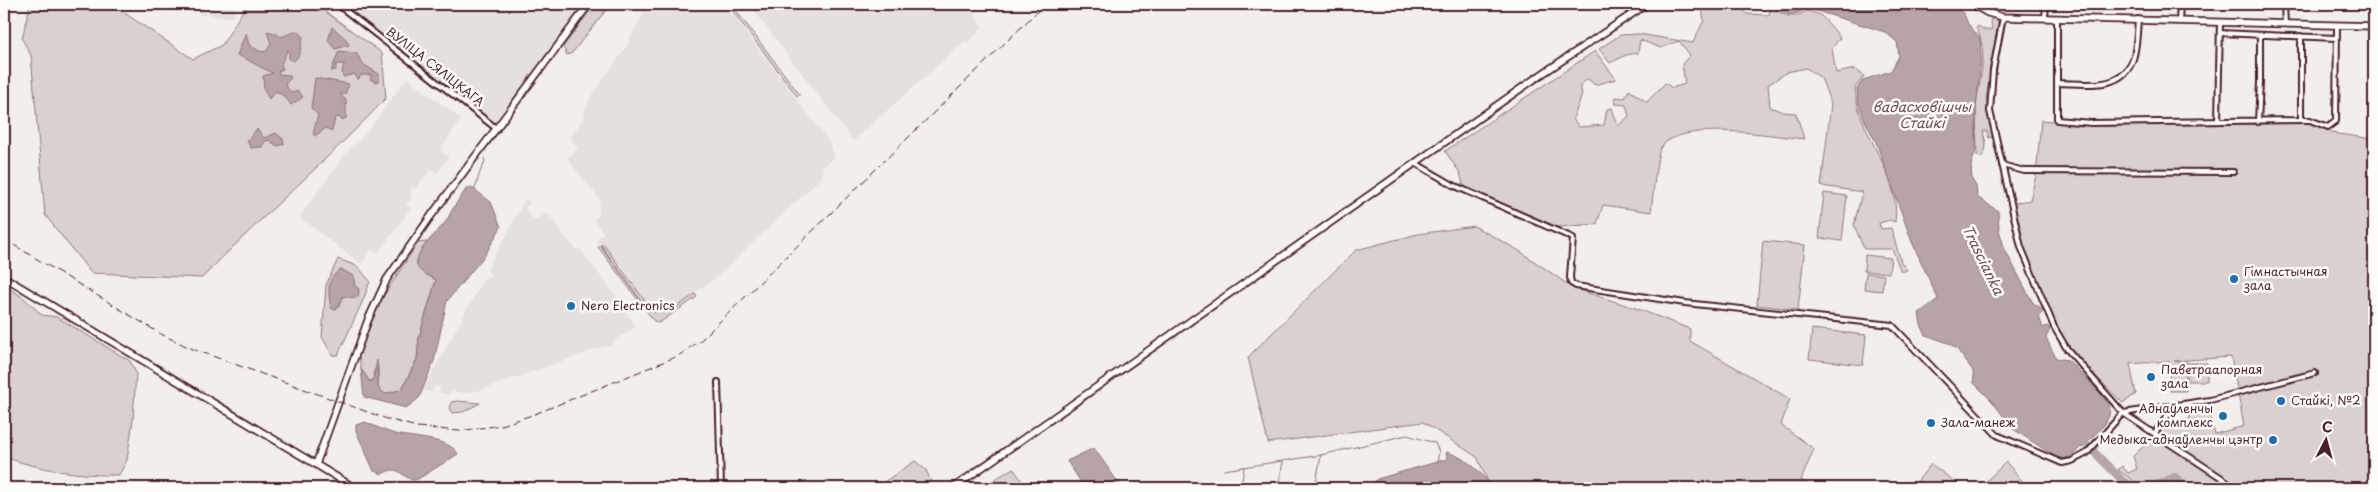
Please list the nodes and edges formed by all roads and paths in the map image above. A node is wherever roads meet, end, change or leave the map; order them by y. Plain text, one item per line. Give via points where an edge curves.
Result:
1 (337, 4) edge
2 (589, 4) edge
3 (1647, 4) edge
4 (1754, 4) edge
5 (1765, 4) edge
6 (1972, 4) edge
7 (2046, 4) edge
8 (2180, 4) edge
9 (2284, 4) edge
10 (2003, 17) junction
11 (2045, 17) junction
12 (2057, 18) junction
13 (2138, 20) junction
14 (2179, 21) junction
15 (2220, 22) junction
16 (2285, 24) junction
17 (2337, 26) junction
18 (2374, 26) edge
19 (2220, 33) junction
20 (2260, 35) junction
21 (2301, 36) junction
22 (2336, 38) junction
23 (2057, 83) junction
24 (2301, 120) junction
25 (2218, 121) junction
26 (2258, 122) junction
27 (497, 129) junction
28 (1415, 163) junction
29 (2002, 165) junction
30 (2233, 172) dead end
31 (4, 277) edge
32 (2316, 373) dead end
33 (718, 382) dead end
34 (2176, 404) junction
35 (2123, 413) junction
36 (2154, 433) junction
37 (316, 464) junction
38 (356, 488) edge
39 (722, 488) edge
40 (953, 488) edge
41 (2237, 488) edge

1 - 27 street, ВУЛІЦА СЯЛІЦКАГА
2 - 27 main road
3 - 28 main road
4 - 5 main road
6 - 10 main road
7 - 11 street
8 - 14 street
9 - 16 street
10 - 11 main road
10 - 29 street via 1989,102
11 - 12 main road
12 - 13 main road
12 - 23 street
13 - 14 main road
13 - 23 street via 2133,58 2119,77 2108,84
14 - 15 main road
15 - 16 main road
15 - 19 street
16 - 17 main road
17 - 18 main road
17 - 22 street
19 - 20 street
19 - 25 street
20 - 21 street
20 - 26 street
21 - 22 street
21 - 24 street
22 - 24 street via 2336,121 2328,127
23 - 25 street via 2057,120 2107,124
24 - 26 street
25 - 26 street
27 - 37 main road via 445,197 376,299
28 - 35 street via 1453,185 1573,238 1570,277 1576,286 1685,304 1892,325 1997,435 2062,463 2086,453
28 - 40 main road
29 - 30 street via 2024,172
29 - 35 street via 2021,247 2059,335 2067,349
31 - 37 main road
32 - 34 street via 2210,400
33 - 39 street
34 - 35 street
34 - 36 street
35 - 36 street
36 - 41 street
37 - 38 main road

